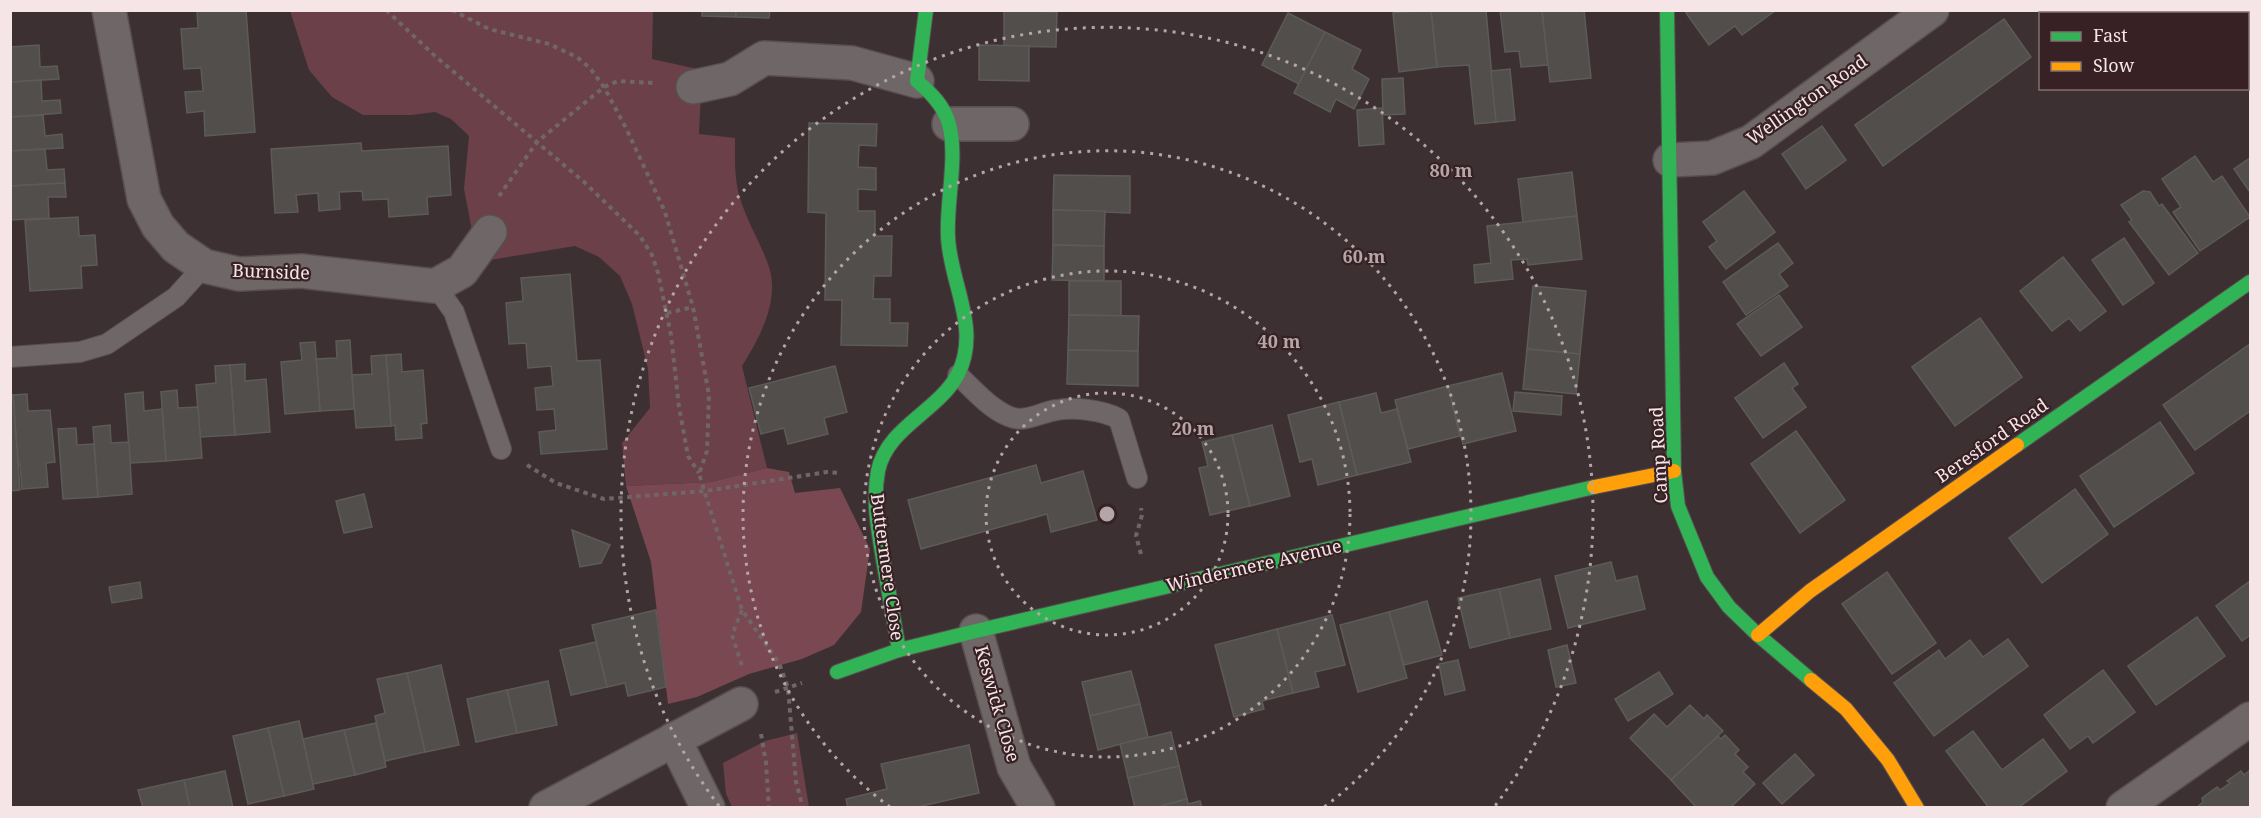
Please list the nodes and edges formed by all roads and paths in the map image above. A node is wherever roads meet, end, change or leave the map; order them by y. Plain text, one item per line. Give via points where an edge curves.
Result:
1 (109, 10) edge
2 (386, 10) edge
3 (452, 10) edge
4 (926, 10) edge
5 (1667, 10) edge
6 (1932, 10) edge
7 (918, 81) junction
8 (604, 87) junction
9 (693, 87) joint
10 (949, 124) junction
11 (1012, 124) dead end
12 (537, 142) junction
13 (1670, 160) junction
14 (490, 232) joint
15 (204, 266) junction
16 (2250, 282) edge
17 (435, 285) junction
18 (693, 307) junction
19 (667, 312) junction
20 (10, 357) edge
21 (958, 375) junction
22 (501, 449) joint
23 (1674, 471) junction
24 (878, 473) junction
25 (699, 474) junction
26 (1137, 478) joint
27 (705, 491) junction
28 (1150, 591) junction
29 (975, 631) junction
30 (1758, 635) junction
31 (899, 650) junction
32 (837, 672) joint
33 (788, 688) junction
34 (741, 704) joint
35 (2250, 719) edge
36 (674, 739) junction
37 (546, 807) edge
38 (708, 807) edge
39 (803, 807) edge
40 (1038, 807) edge
41 (1917, 807) edge
42 (2123, 807) edge

1 - 15 street, Burnside via 144,200 158,226 176,247
2 - 12 path via 435,57
3 - 8 path via 489,29 549,44 577,57
4 - 7 street
5 - 13 street, Camp Road
6 - 13 street, Wellington Road via 1751,142 1712,158
7 - 9 street, Buttermere Close via 852,63 764,58 730,79
7 - 10 street, Buttermere Close via 939,101
8 - 9 path via 618,81
8 - 12 path
8 - 18 path via 665,212
10 - 11 street
10 - 21 street, Buttermere Close via 948,238 951,269 966,313 968,348
12 - 14 path via 499,195
12 - 19 path via 640,236 652,255
13 - 23 street, Camp Road
14 - 17 street via 462,272
15 - 17 street, Burnside via 239,274 301,271
15 - 20 lane via 176,297 107,344 81,352
16 - 30 street, Beresford Road via 1810,591
17 - 22 lane via 454,312
18 - 19 path
18 - 25 path via 709,395 707,451
19 - 25 path via 688,456
21 - 24 street, Buttermere Close via 943,396 891,440
21 - 26 lane via 989,405 1009,417 1026,419 1058,410 1106,411 1119,419
22 - 27 path via 556,483 604,499
23 - 28 street, Windermere Avenue
23 - 30 street, Camp Road via 1678,506 1707,577 1729,607
24 - 27 path via 827,472
24 - 31 street, Buttermere Close via 876,516
25 - 27 path
26 - 28 path via 1142,516 1136,536
27 - 33 path via 742,610 779,663
28 - 29 street, Windermere Avenue
29 - 31 street, Windermere Avenue
29 - 40 street, Keswick Close via 1014,767
30 - 41 street, Camp Road via 1846,709 1888,760
31 - 32 street, Windermere Avenue
32 - 33 path
33 - 34 path
33 - 39 path via 796,782
34 - 36 street
35 - 42 street
36 - 37 street
36 - 38 street

